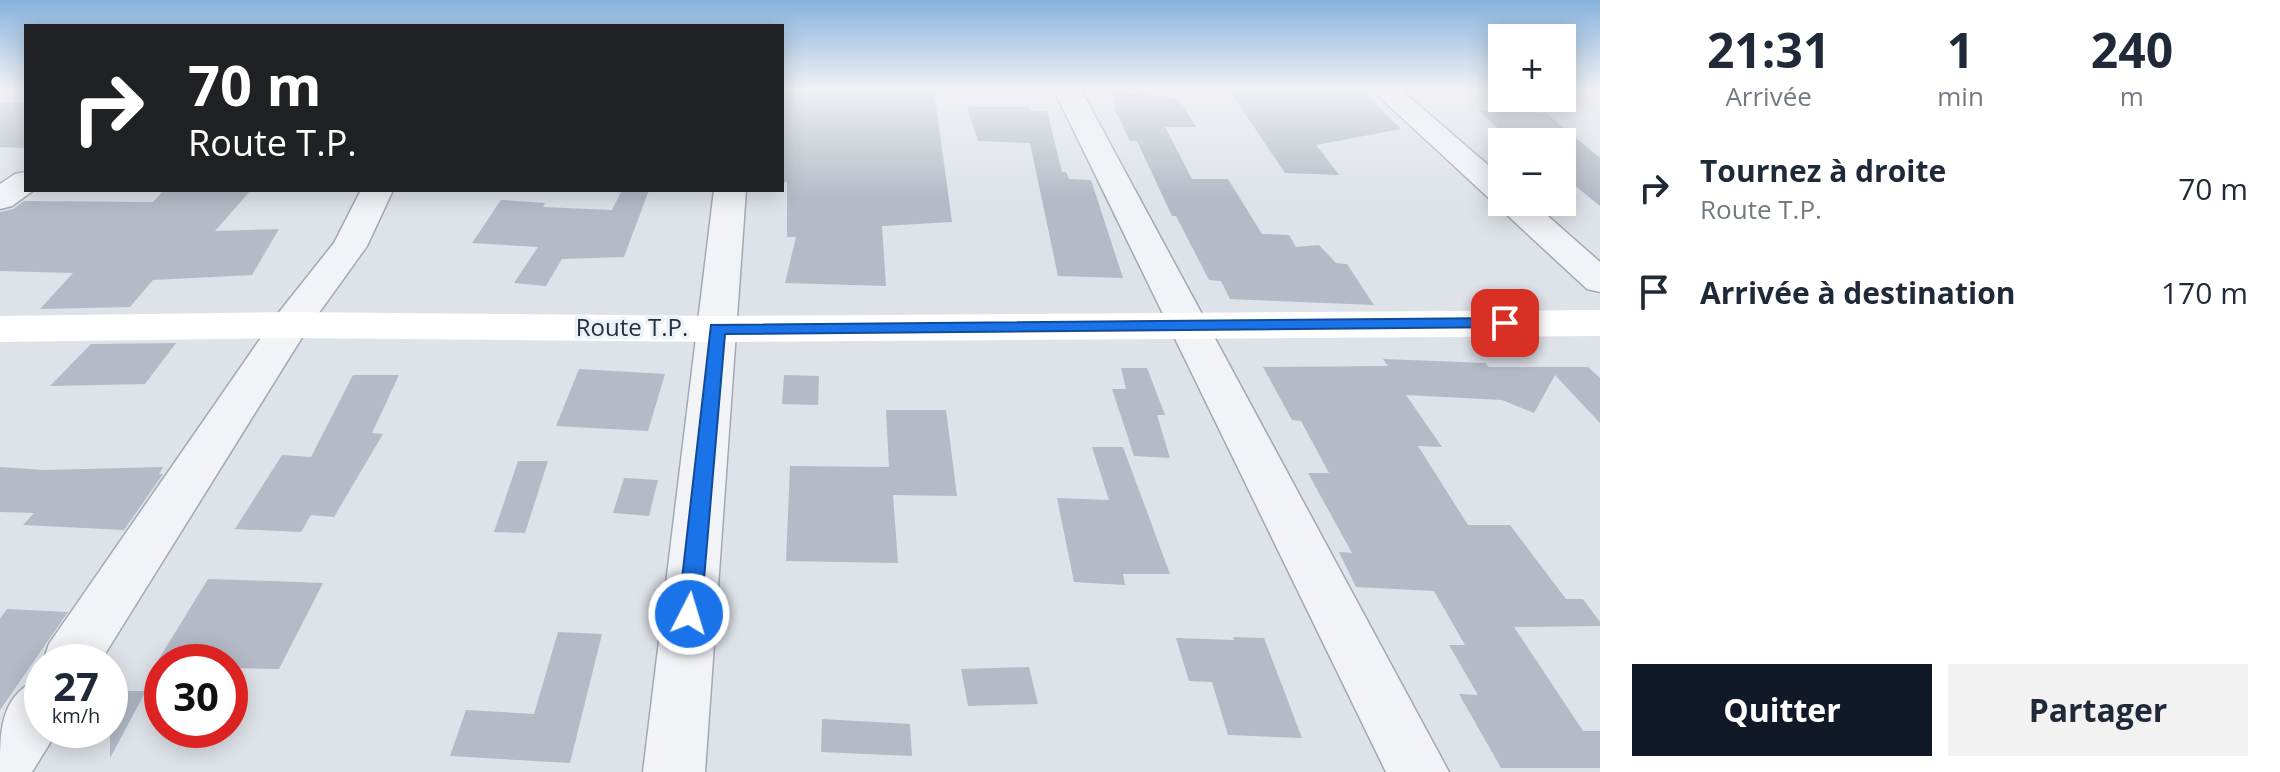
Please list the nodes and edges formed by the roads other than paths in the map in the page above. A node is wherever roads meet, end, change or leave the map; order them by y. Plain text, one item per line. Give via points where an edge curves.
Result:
1 (1086, 126) edge
2 (1426, 126) edge
3 (24, 182) edge
4 (1488, 182) edge
5 (376, 192) edge
6 (730, 192) edge
7 (0, 199) edge
8 (1528, 216) edge
9 (1600, 281) edge
10 (1600, 323) edge
11 (290, 325) junction
12 (1188, 325) junction
13 (0, 329) edge
14 (717, 329) junction
15 (81, 644) edge
16 (24, 731) edge
17 (0, 768) edge
18 (674, 772) edge
19 (1418, 772) edge

1 - 12 street
2 - 4 street
3 - 7 street
5 - 11 street via 350,246
6 - 14 street
8 - 9 street
10 - 12 street, Route T.P.
11 - 13 street, Route T.P.
11 - 14 street, Route T.P.
11 - 15 street
12 - 14 street, Route T.P.
12 - 19 street
14 - 18 street
16 - 17 street

